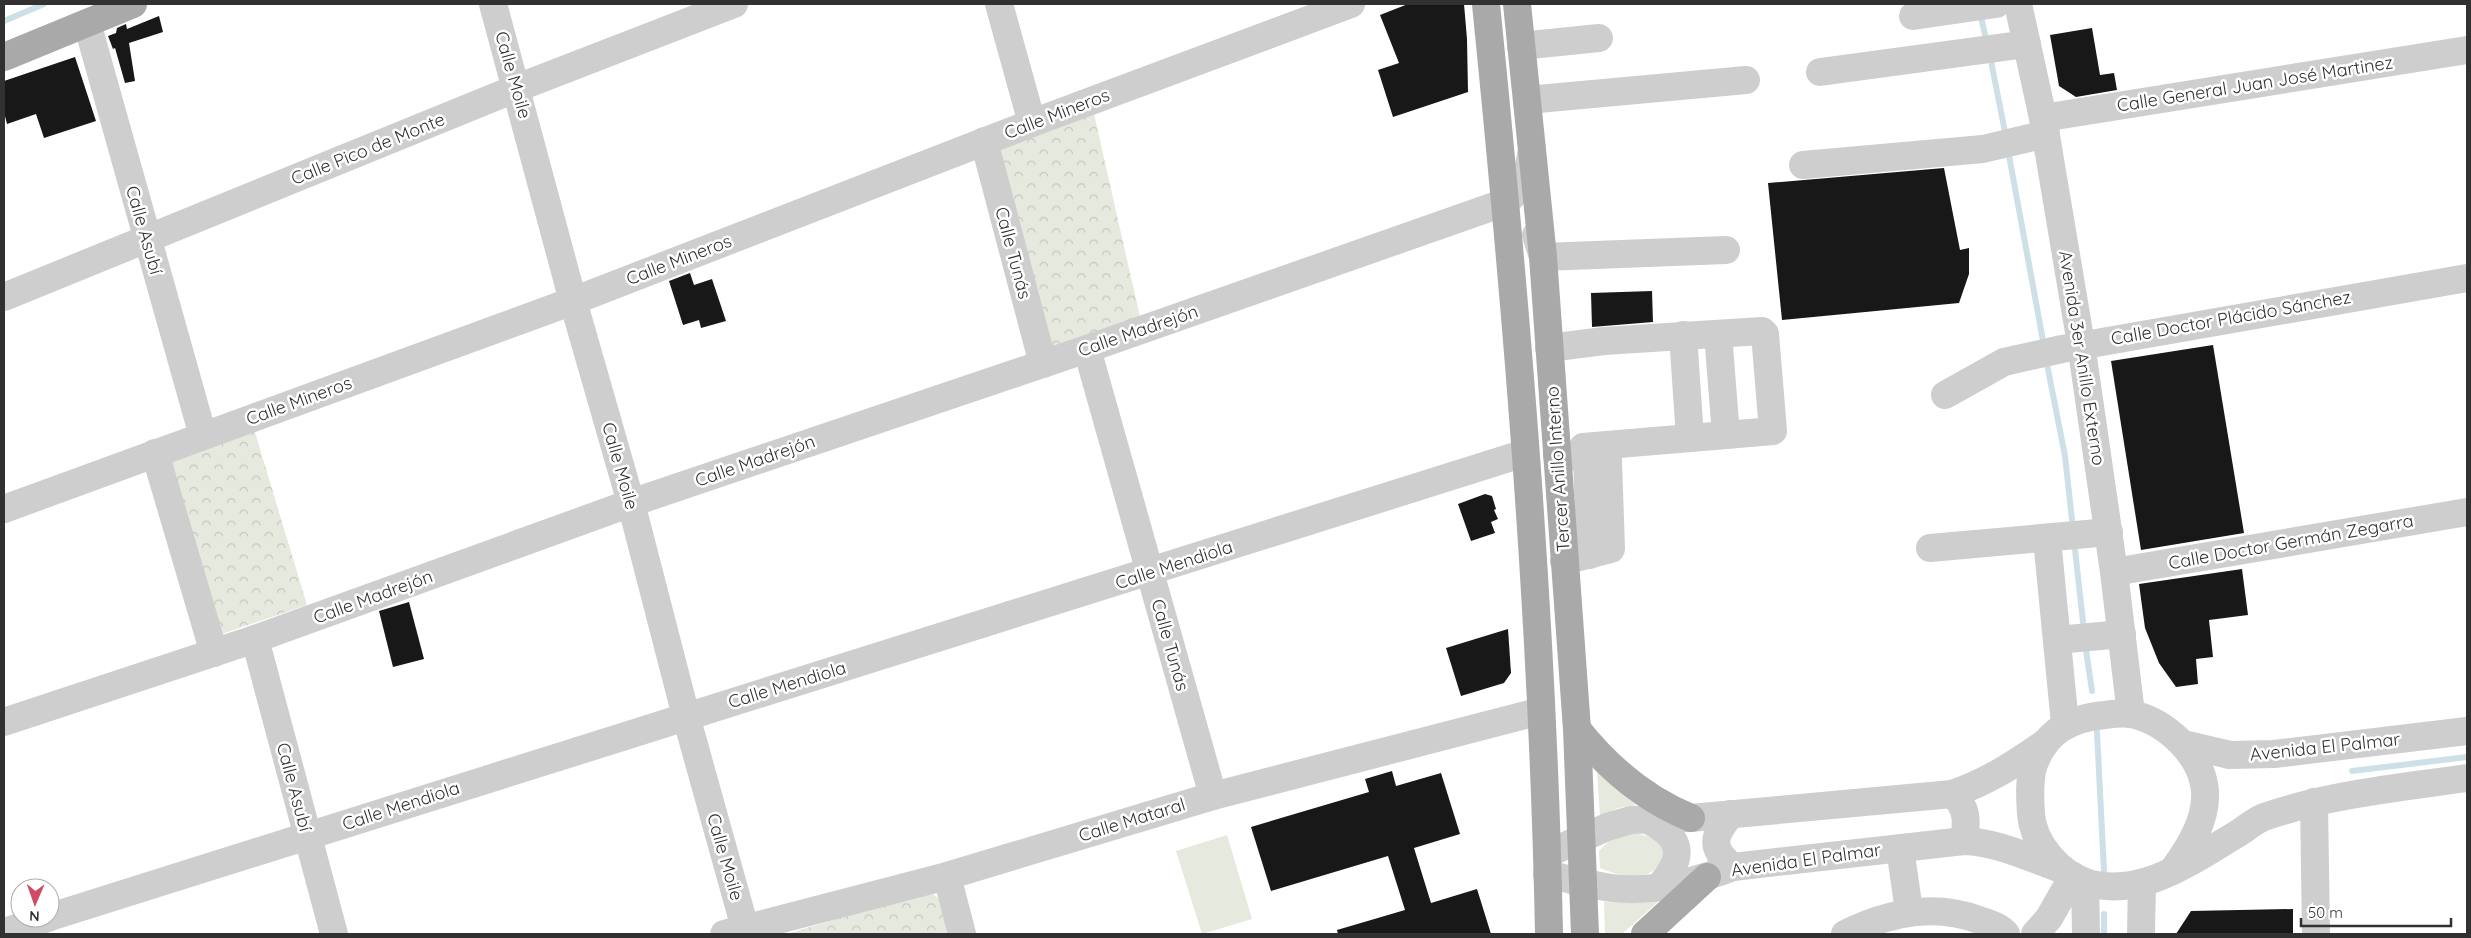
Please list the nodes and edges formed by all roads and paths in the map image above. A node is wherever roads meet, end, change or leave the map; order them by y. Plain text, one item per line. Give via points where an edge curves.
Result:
1 (133, 4) edge
2 (493, 4) edge
3 (734, 4) edge
4 (1000, 4) edge
5 (1351, 4) edge
6 (1486, 4) edge
7 (1517, 4) edge
8 (2018, 4) edge
9 (1975, 6) edge
10 (1913, 16) dead end
11 (87, 23) junction
12 (1599, 38) dead end
13 (2017, 45) junction
14 (1521, 46) junction
15 (2467, 50) edge
16 (4, 57) edge
17 (1820, 72) dead end
18 (1746, 80) dead end
19 (517, 88) junction
20 (1527, 100) junction
21 (1032, 123) junction
22 (2038, 130) junction
23 (984, 141) junction
24 (1532, 148) junction
25 (1803, 165) dead end
26 (1506, 202) junction
27 (147, 239) junction
28 (1726, 250) dead end
29 (1543, 257) junction
30 (2467, 278) edge
31 (4, 297) edge
32 (573, 301) junction
33 (1718, 334) junction
34 (1683, 335) junction
35 (2071, 346) junction
36 (1549, 348) junction
37 (1087, 349) junction
38 (1042, 364) junction
39 (1945, 395) dead end
40 (1726, 435) junction
41 (203, 436) junction
42 (1690, 438) junction
43 (1557, 452) junction
44 (156, 453) junction
45 (1525, 453) junction
46 (631, 503) junction
47 (4, 509) edge
48 (2467, 512) edge
49 (2102, 533) junction
50 (2056, 538) junction
51 (1930, 548) dead end
52 (1577, 558) junction
53 (2114, 572) junction
54 (1150, 573) junction
55 (2091, 637) junction
56 (255, 639) junction
57 (214, 653) junction
58 (1541, 711) junction
59 (2131, 714) junction
60 (686, 716) junction
61 (4, 722) edge
62 (1577, 729) junction
63 (2467, 732) edge
64 (2056, 733) junction
65 (2183, 744) junction
66 (2467, 778) edge
67 (1952, 794) junction
68 (1213, 796) junction
69 (2314, 802) junction
70 (1731, 814) junction
71 (1691, 818) junction
72 (1646, 819) junction
73 (308, 836) junction
74 (1582, 838) junction
75 (1964, 841) junction
76 (1900, 848) junction
77 (1547, 864) junction
78 (1733, 867) junction
79 (2173, 870) junction
80 (947, 876) junction
81 (2074, 876) junction
82 (1707, 877) junction
83 (1584, 883) junction
84 (2142, 883) junction
85 (1659, 887) junction
86 (1909, 911) junction
87 (60, 915) edge
88 (17, 928) edge
89 (735, 931) edge
90 (4, 932) edge
91 (334, 934) edge
92 (962, 934) edge
93 (1549, 934) edge
94 (1585, 934) edge
95 (1645, 934) edge
96 (1844, 934) edge
97 (2006, 934) edge
98 (2035, 934) edge
99 (2086, 934) edge
100 (2141, 934) edge
101 (2316, 934) edge

1 - 11 main road
2 - 19 street, Calle Moile
3 - 19 street, Calle Pico de Monte
4 - 21 street
5 - 21 street, Calle Mineros
6 - 26 main road, Tercer Anillo Interno
7 - 14 main road, Tercer Anillo Interno
8 - 13 street, Avenida 3er Anillo Externo
9 - 10 street
11 - 16 main road
11 - 27 street, Calle Asubí
12 - 14 street
13 - 17 street
13 - 22 street, Avenida 3er Anillo Externo
14 - 20 main road, Tercer Anillo Interno
15 - 22 street, Calle General Juan José Martinez
18 - 20 street
19 - 27 street, Calle Pico de Monte
19 - 32 street, Calle Moile
20 - 24 main road, Tercer Anillo Interno
21 - 23 street, Calle Mineros
22 - 25 street, Calle General Juan José Martinez via 1983,149
22 - 35 street, Avenida 3er Anillo Externo
23 - 32 street, Calle Mineros
23 - 38 street, Calle Tunás
24 - 26 street, Calle Madrejón via 1525,179
24 - 29 main road, Tercer Anillo Interno
26 - 29 street via 1522,211 1533,224
26 - 37 street, Calle Madrejón
26 - 45 main road, Tercer Anillo Interno
27 - 31 street, Calle Pico de Monte
27 - 41 street, Calle Asubí
28 - 29 street
29 - 36 main road, Tercer Anillo Interno
30 - 35 street, Calle Doctor Plácido Sánchez
32 - 41 street, Calle Mineros
32 - 46 street, Calle Moile
33 - 34 street
33 - 40 street
33 - 40 street via 1764,332 1774,429 1771,432
34 - 36 street
34 - 42 street
35 - 39 street, Calle Doctor Plácido Sánchez via 2004,362
35 - 49 street, Avenida 3er Anillo Externo
36 - 43 main road, Tercer Anillo Interno
37 - 38 street, Calle Madrejón
37 - 54 street, Calle Tunás
38 - 46 street, Calle Madrejón
40 - 42 street
41 - 44 street, Calle Mineros
42 - 43 street
43 - 52 main road, Tercer Anillo Interno
43 - 52 street via 1587,457
44 - 47 street, Calle Mineros
44 - 57 street
45 - 54 street, Calle Mendiola
45 - 58 main road, Tercer Anillo Interno
46 - 56 street, Calle Madrejón
46 - 60 street, Calle Moile
48 - 53 street, Calle Doctor Germán Zegarra
49 - 50 street
49 - 53 street, Avenida 3er Anillo Externo
50 - 51 street
50 - 55 street, Avenida 3er Anillo Externo
52 - 62 main road, Tercer Anillo Interno
53 - 55 street, Avenida 3er Anillo Externo
54 - 60 street, Calle Mendiola
54 - 68 street, Calle Tunás
55 - 59 street, Avenida 3er Anillo Externo
55 - 64 street, Avenida 3er Anillo Externo
56 - 57 street, Calle Madrejón
56 - 73 street, Calle Asubí
57 - 61 street, Calle Madrejón
58 - 68 street, Calle Mataral
58 - 77 main road, Tercer Anillo Interno
59 - 64 street via 2086,717
59 - 65 street via 2155,723
60 - 73 street, Calle Mendiola
60 - 89 street, Calle Moile
62 - 71 main road via 1590,746 1642,793
62 - 74 main road, Tercer Anillo Interno
63 - 65 street, Avenida El Palmar via 2274,754 2230,755
64 - 67 street via 2006,771
64 - 81 street via 2034,767 2029,795 2032,824 2044,850
65 - 79 street via 2198,767 2205,792 2201,817 2191,845
66 - 69 street
67 - 70 street
67 - 75 street via 1965,810
68 - 80 street, Calle Mataral
69 - 79 street via 2263,817
69 - 101 street
70 - 71 street
70 - 78 street via 1717,837 1716,850
71 - 72 street
72 - 74 street via 1607,827
72 - 85 street via 1668,833 1678,853 1677,862
73 - 87 street, Calle Mendiola
73 - 91 street, Calle Asubí
74 - 77 street
74 - 83 main road, Tercer Anillo Interno
75 - 76 street, Avenida El Palmar
75 - 81 street, Avenida El Palmar via 2005,849
76 - 78 street, Avenida El Palmar
76 - 86 street
77 - 83 street, Avenida El Palmar
77 - 93 main road, Tercer Anillo Interno
78 - 82 street, Avenida El Palmar
79 - 84 street
80 - 89 street, Calle Mataral
80 - 92 street
81 - 84 street via 2097,885
81 - 98 street via 2049,918
81 - 99 street
82 - 85 street, Avenida El Palmar
82 - 95 main road
83 - 85 street, Avenida El Palmar via 1638,890
83 - 94 main road, Tercer Anillo Interno
84 - 100 street
86 - 96 street via 1864,924
86 - 97 street via 1960,913 2001,928
88 - 90 street, Calle Mendiola

